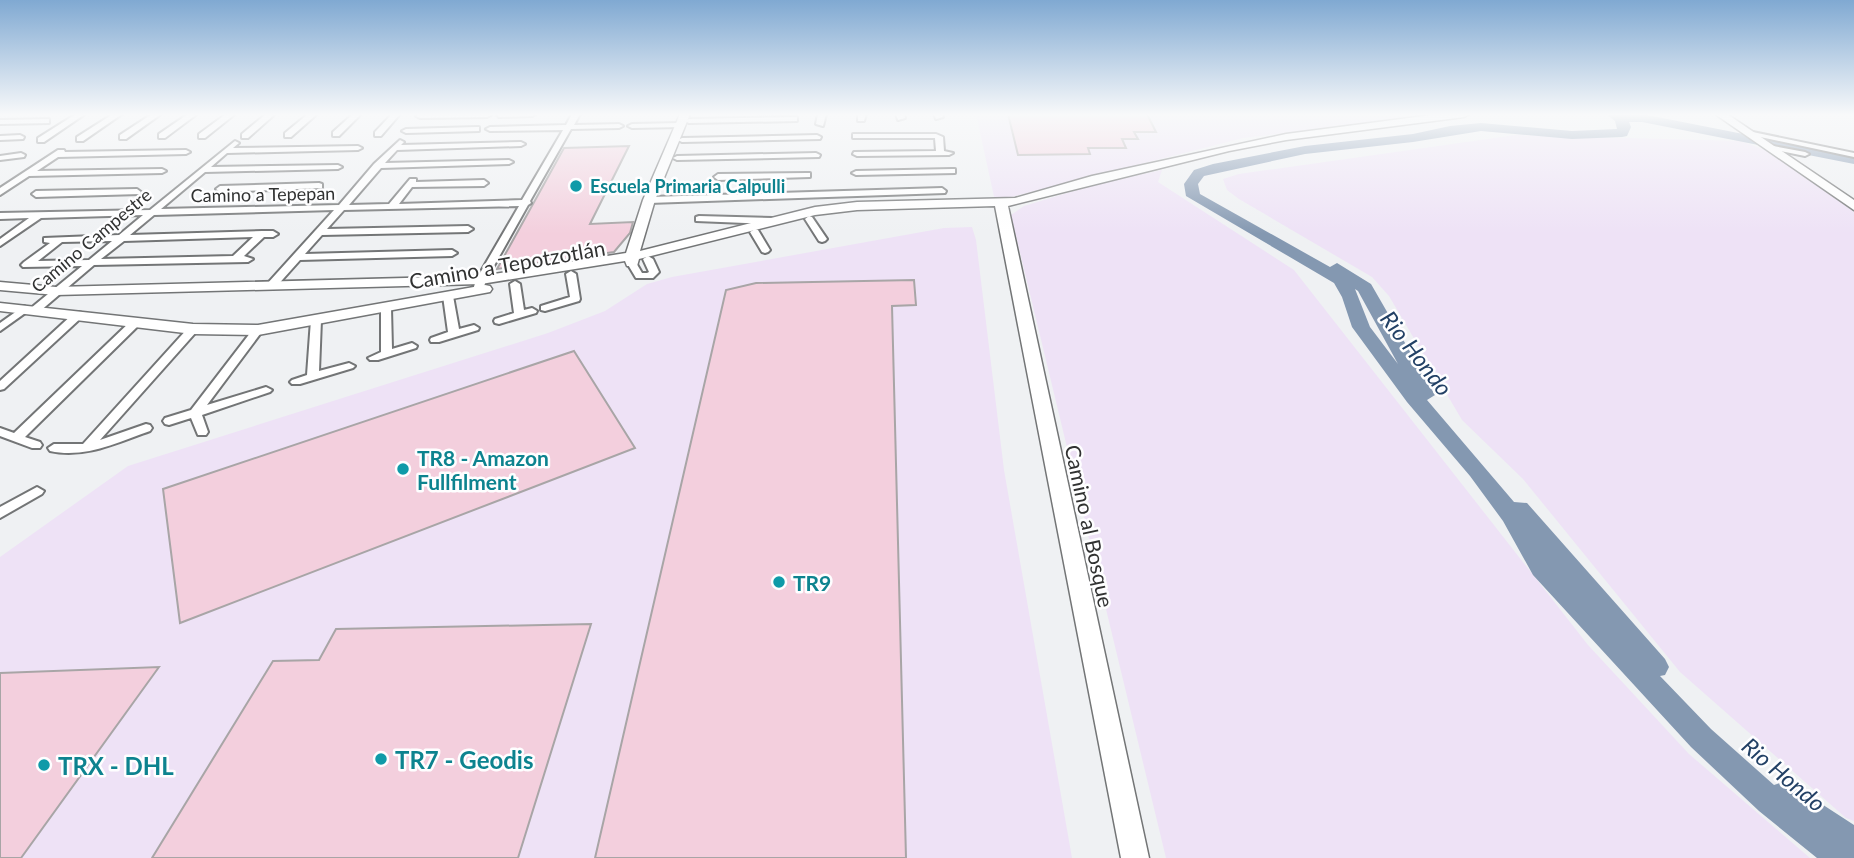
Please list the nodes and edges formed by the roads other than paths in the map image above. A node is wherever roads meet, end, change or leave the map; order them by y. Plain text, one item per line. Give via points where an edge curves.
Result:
1 (58, 154) edge
2 (179, 154) edge
3 (222, 154) edge
4 (340, 154) edge
5 (388, 154) edge
6 (510, 154) edge
7 (554, 154) edge
8 (673, 154) edge
9 (678, 154) edge
10 (857, 154) edge
11 (1203, 154) edge
12 (1786, 154) edge
13 (1796, 154) edge
14 (1808, 154) edge
15 (816, 155) dead end
16 (21, 156) dead end
17 (804, 156) joint
18 (2, 158) edge
19 (677, 158) junction
20 (1854, 164) edge
21 (377, 166) junction
22 (326, 167) junction
23 (338, 167) dead end
24 (203, 170) junction
25 (158, 171) joint
26 (940, 171) junction
27 (952, 171) dead end
28 (807, 173) joint
29 (856, 173) junction
30 (26, 174) junction
31 (318, 186) dead end
32 (306, 187) junction
33 (220, 189) dead end
34 (231, 189) junction
35 (0, 192) edge
36 (942, 193) joint
37 (36, 194) dead end
38 (48, 194) junction
39 (1854, 194) edge
40 (805, 196) junction
41 (712, 199) junction
42 (655, 200) junction
43 (527, 203) junction
44 (857, 204) junction
45 (471, 205) junction
46 (1006, 205) junction
47 (392, 206) junction
48 (1854, 206) edge
49 (339, 208) junction
50 (284, 209) junction
51 (206, 211) junction
52 (150, 213) junction
53 (97, 214) junction
54 (0, 216) edge
55 (16, 216) junction
56 (38, 216) junction
57 (699, 219) dead end
58 (710, 219) junction
59 (809, 219) junction
60 (772, 221) junction
61 (468, 229) dead end
62 (318, 232) junction
63 (755, 232) junction
64 (262, 234) junction
65 (273, 234) dead end
66 (121, 237) junction
67 (61, 239) junction
68 (705, 239) junction
69 (822, 239) dead end
70 (47, 240) dead end
71 (0, 243) edge
72 (449, 244) junction
73 (765, 250) dead end
74 (296, 257) junction
75 (639, 258) junction
76 (248, 259) dead end
77 (236, 260) junction
78 (90, 263) junction
79 (571, 274) junction
80 (515, 284) junction
81 (480, 285) junction
82 (0, 286) edge
83 (271, 286) junction
84 (56, 291) junction
85 (448, 296) junction
86 (0, 307) edge
87 (386, 308) junction
88 (545, 308) dead end
89 (30, 309) junction
90 (532, 311) dead end
91 (78, 315) junction
92 (520, 315) junction
93 (316, 320) junction
94 (499, 321) dead end
95 (136, 322) junction
96 (0, 328) edge
97 (474, 328) dead end
98 (193, 329) junction
99 (258, 330) junction
100 (454, 334) junction
101 (435, 340) dead end
102 (412, 346) dead end
103 (387, 354) junction
104 (374, 358) dead end
105 (349, 366) dead end
106 (313, 377) junction
107 (296, 383) dead end
108 (0, 387) edge
109 (266, 390) dead end
110 (195, 412) junction
111 (169, 421) dead end
112 (146, 428) dead end
113 (0, 432) edge
114 (202, 432) dead end
115 (15, 439) junction
116 (36, 444) dead end
117 (87, 447) junction
118 (54, 448) dead end
119 (37, 491) dead end
120 (0, 513) edge
121 (1135, 858) edge

1 - 30 street
2 - 25 street
3 - 24 street, Camino Campestre
4 - 22 street
5 - 21 street
6 - 21 street via 505,162
7 - 43 street
8 - 42 main road
9 - 19 main road
10 - 29 street
11 - 46 main road, Camino a Tepotzotlán
12 - 48 main road
13 - 39 main road
14 - 20 street
15 - 17 street
16 - 18 street
17 - 19 street
19 - 42 main road
21 - 49 street
22 - 23 street
22 - 24 street
24 - 52 street, Camino Campestre
25 - 30 street
26 - 27 street
26 - 29 street
26 - 36 street
28 - 40 street
28 - 41 street via 719,175
29 - 44 street
30 - 35 street
31 - 32 street
32 - 34 street
32 - 50 street
33 - 34 street
34 - 51 street
36 - 44 street
37 - 38 street
38 - 53 street via 132,192
38 - 55 street
40 - 41 street
40 - 44 street
41 - 42 street
42 - 75 main road
43 - 45 street, Camino a Tepepan
43 - 81 street
44 - 46 main road, Camino a Tepotzotlán
44 - 59 main road, Camino a Tepotzotlán
44 - 60 main road, Camino a Tepotzotlán
45 - 47 street, Camino a Tepepan
45 - 47 street via 486,181 412,183
46 - 121 main road, Camino al Bosque
47 - 49 street, Camino a Tepepan
49 - 50 street, Camino a Tepepan
49 - 62 street
50 - 51 street, Camino a Tepepan
51 - 52 street, Camino a Tepepan
52 - 53 street, Camino a Tepepan
52 - 66 street, Camino Campestre
53 - 56 street, Camino a Tepepan
54 - 55 street, Camino a Tepepan
55 - 56 street, Camino a Tepepan
56 - 71 street
57 - 58 street
58 - 60 street
58 - 68 street
59 - 63 main road, Camino a Tepotzotlán
59 - 69 street
60 - 68 main road, Camino a Tepotzotlán
61 - 72 street
62 - 72 street
62 - 74 street
63 - 73 street
63 - 75 main road, Camino a Tepotzotlán
64 - 65 street
64 - 66 street
64 - 77 street
66 - 67 street
66 - 78 street, Camino Campestre
67 - 70 street
67 - 78 street via 23,267
68 - 75 main road, Camino a Tepotzotlán
72 - 74 street
74 - 83 street
75 - 79 main road, Camino a Tepotzotlán
75 - 81 main road, Camino a Tepotzotlán
76 - 77 street
77 - 78 street
78 - 84 street, Camino Campestre
79 - 80 main road, Camino a Tepotzotlán
79 - 88 street via 576,299
80 - 81 main road, Camino a Tepotzotlán
80 - 92 street
81 - 83 main road, Camino a Tepotzotlán
81 - 85 main road, Camino a Tepotzotlán
82 - 84 main road, Camino a Tepotzotlán
83 - 84 main road, Camino a Tepotzotlán
84 - 89 street, Camino Campestre
85 - 87 main road, Camino a Tepotzotlán
85 - 100 street
86 - 89 main road, Camino a Tepotzotlán
87 - 93 main road, Camino a Tepotzotlán
87 - 103 street
89 - 91 main road, Camino a Tepotzotlán
89 - 96 street, Camino Campestre
90 - 92 street
91 - 95 main road, Camino a Tepotzotlán
91 - 108 street
92 - 94 street
93 - 99 main road, Camino a Tepotzotlán
93 - 106 street
95 - 98 main road, Camino a Tepotzotlán
95 - 115 street
97 - 100 street
98 - 99 main road, Camino a Tepotzotlán
98 - 117 street
99 - 110 street
100 - 101 street
102 - 103 street
103 - 104 street
105 - 106 street
106 - 107 street
109 - 110 street
110 - 111 street
110 - 114 street
112 - 117 street
113 - 115 street
115 - 116 street
117 - 118 street
119 - 120 street

